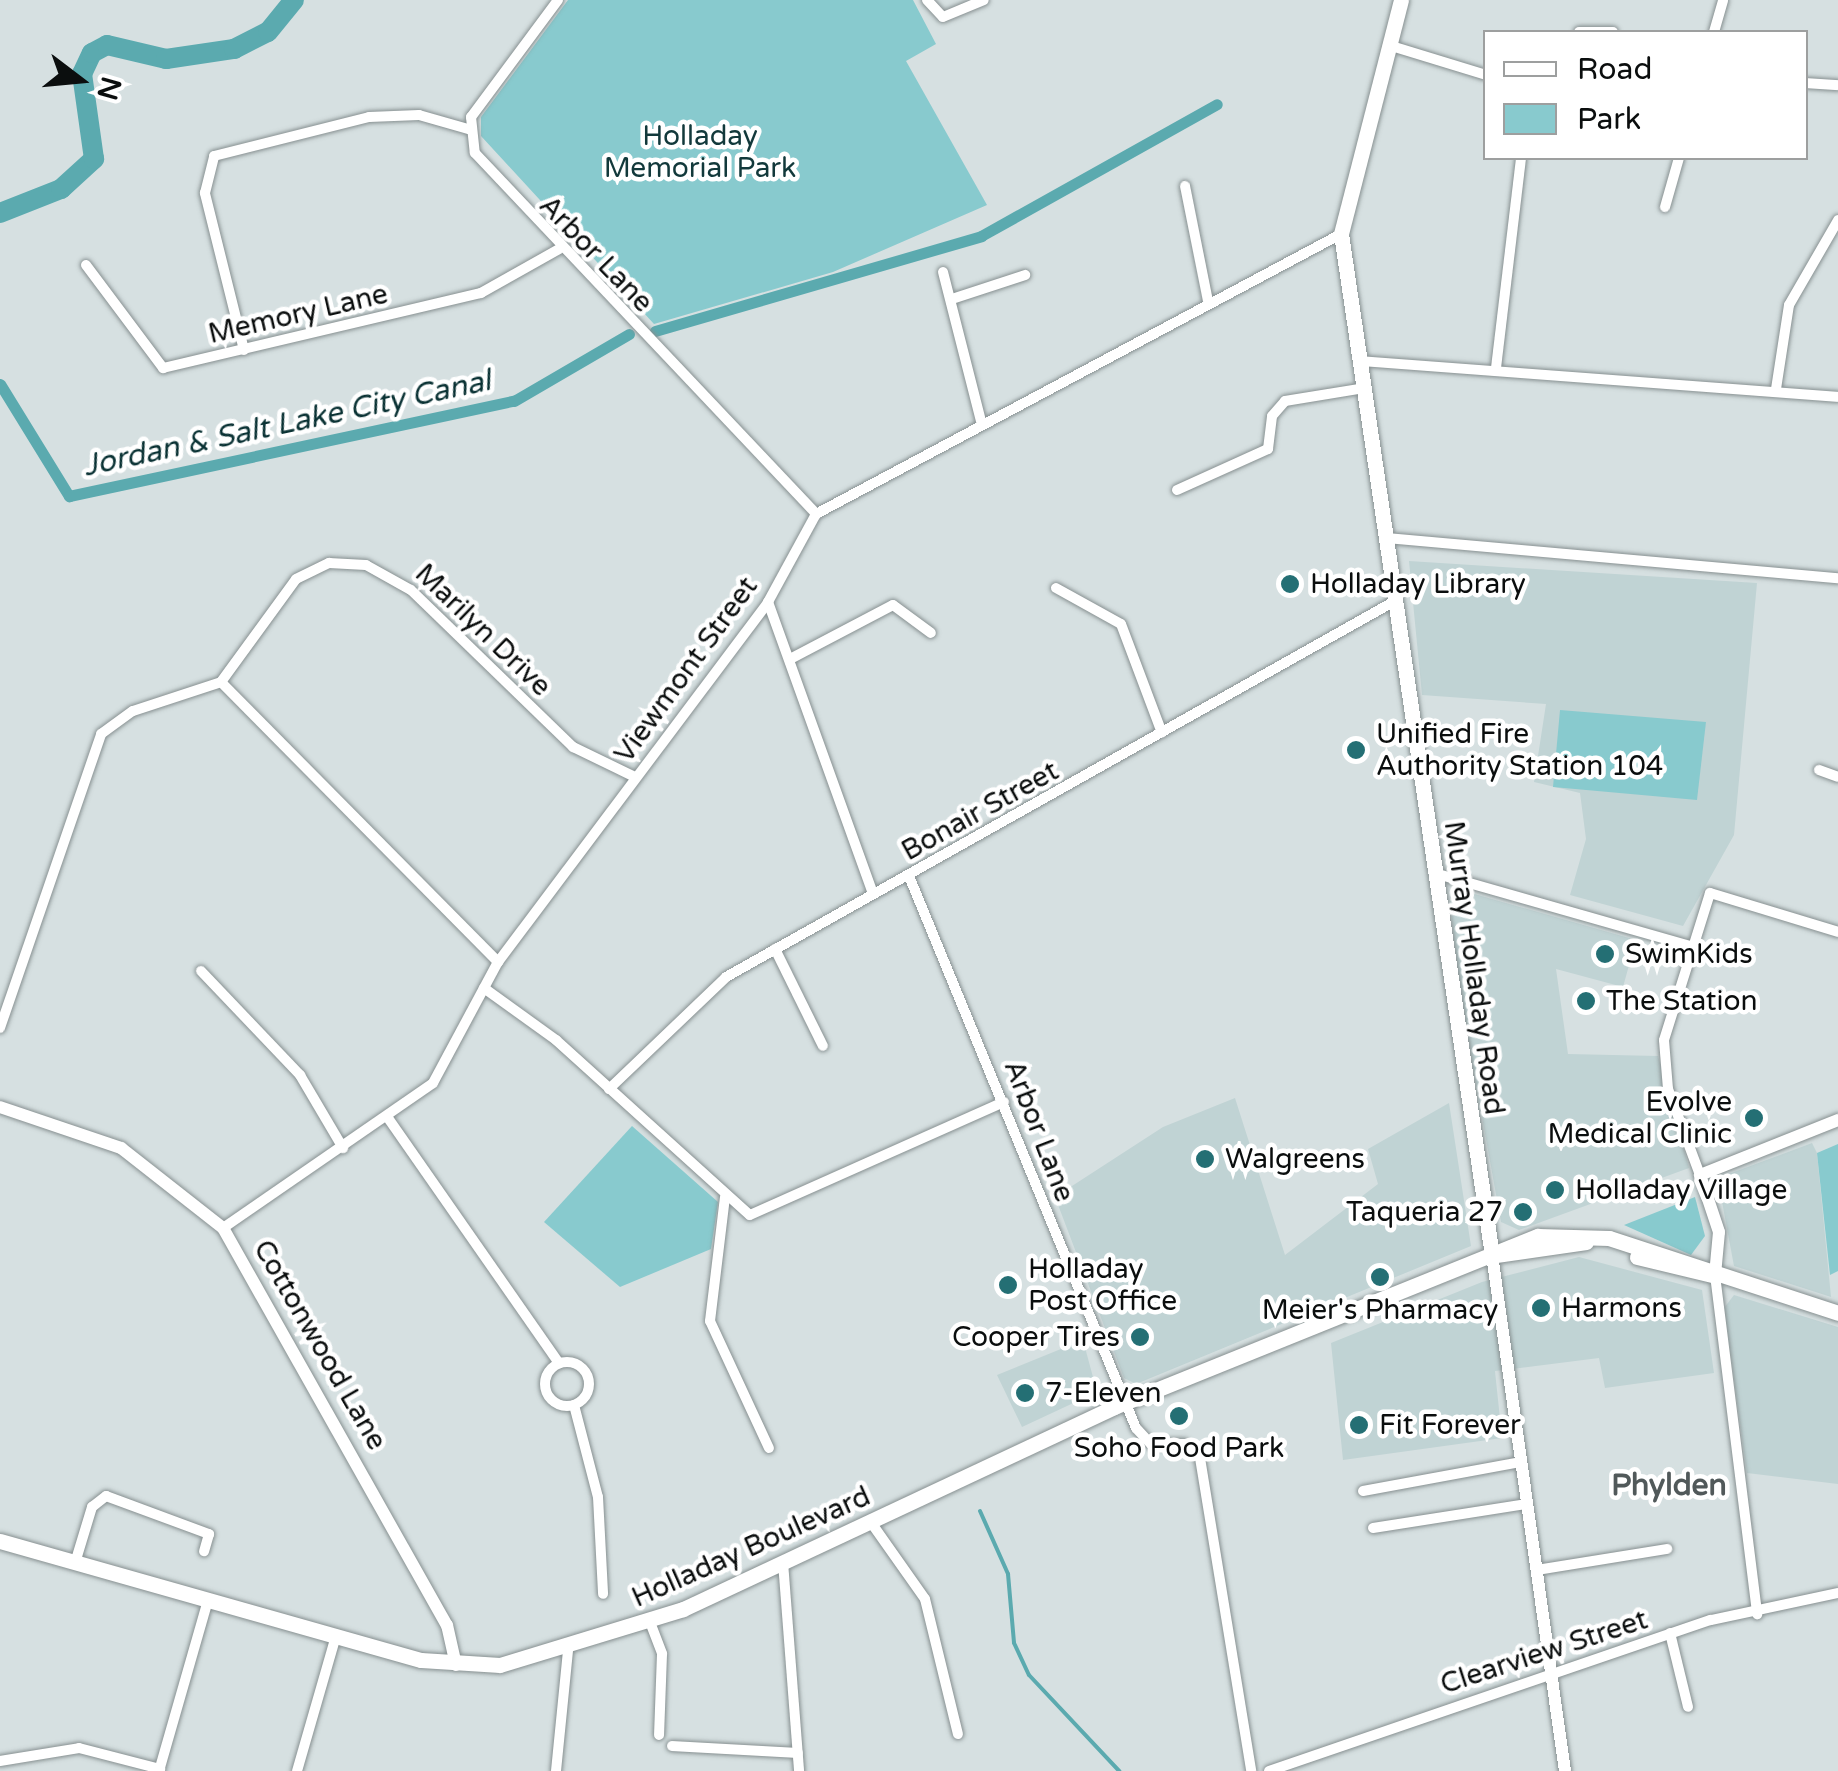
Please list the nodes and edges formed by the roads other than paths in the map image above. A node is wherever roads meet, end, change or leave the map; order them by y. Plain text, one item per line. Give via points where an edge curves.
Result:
1 (558, 0) edge
2 (926, 0) edge
3 (984, 0) edge
4 (1401, 0) edge
5 (1723, 0) edge
6 (1715, 30) edge
7 (1388, 45) junction
8 (1483, 74) edge
9 (1808, 83) edge
10 (1838, 84) edge
11 (468, 129) junction
12 (1521, 160) edge
13 (1678, 160) edge
14 (1185, 186) dead end
15 (1665, 206) dead end
16 (1838, 220) edge
17 (1341, 234) junction
18 (559, 249) junction
19 (86, 265) dead end
20 (943, 272) dead end
21 (1025, 275) dead end
22 (955, 298) junction
23 (1208, 301) junction
24 (244, 350) junction
25 (1360, 361) junction
26 (1496, 368) junction
27 (1364, 388) junction
28 (1776, 389) junction
29 (1838, 397) edge
30 (981, 421) junction
31 (1177, 490) dead end
32 (816, 514) junction
33 (1386, 538) junction
34 (1838, 578) edge
35 (1056, 588) dead end
36 (1395, 601) junction
37 (768, 602) junction
38 (931, 633) dead end
39 (792, 658) junction
40 (221, 682) junction
41 (1162, 734) junction
42 (1819, 770) dead end
43 (1838, 777) edge
44 (635, 778) junction
45 (1434, 873) junction
46 (909, 876) junction
47 (873, 893) junction
48 (1838, 932) edge
49 (1692, 946) junction
50 (775, 949) junction
51 (498, 962) junction
52 (202, 971) dead end
53 (484, 988) junction
54 (0, 1028) edge
55 (824, 1046) dead end
56 (609, 1089) junction
57 (1004, 1102) junction
58 (0, 1108) edge
59 (388, 1118) junction
60 (1838, 1120) edge
61 (343, 1148) junction
62 (1700, 1175) junction
63 (725, 1197) junction
64 (223, 1228) junction
65 (1492, 1255) junction
66 (1714, 1275) junction
67 (1838, 1312) edge
68 (559, 1362) junction
69 (1124, 1402) junction
70 (574, 1404) junction
71 (769, 1448) dead end
72 (1521, 1462) junction
73 (1363, 1491) dead end
74 (1527, 1504) junction
75 (870, 1521) junction
76 (1373, 1528) dead end
77 (0, 1541) edge
78 (1667, 1549) dead end
79 (204, 1551) dead end
80 (75, 1562) junction
81 (783, 1562) junction
82 (1537, 1570) junction
83 (1838, 1593) edge
84 (603, 1594) dead end
85 (208, 1600) junction
86 (1757, 1614) junction
87 (650, 1622) junction
88 (1670, 1634) junction
89 (336, 1636) junction
90 (568, 1650) junction
91 (456, 1666) junction
92 (1551, 1672) junction
93 (1688, 1707) dead end
94 (958, 1734) dead end
95 (659, 1735) dead end
96 (672, 1746) dead end
97 (798, 1753) junction
98 (0, 1761) edge
99 (160, 1770) edge
100 (297, 1771) edge
101 (556, 1771) edge
102 (799, 1771) edge
103 (1250, 1771) edge
104 (1269, 1771) edge
105 (1565, 1771) edge

1 - 11 street
2 - 3 street via 943,18
4 - 7 main road, Murray Holladay Road
5 - 6 street
7 - 8 street
7 - 17 main road, Murray Holladay Road
9 - 10 street
11 - 18 street, Arbor Lane via 502,190
11 - 24 street via 419,116 368,117 214,156 204,193
12 - 26 street
13 - 15 street
14 - 23 street
16 - 28 street via 1789,304
17 - 23 street
17 - 25 main road, Murray Holladay Road
18 - 24 street, Memory Lane via 481,293
18 - 32 street, Arbor Lane
19 - 24 street, Memory Lane via 163,368
20 - 22 street
21 - 22 street
22 - 30 street
23 - 30 street
25 - 26 street
25 - 27 main road, Murray Holladay Road
26 - 28 street
27 - 31 street via 1285,401 1272,416 1268,449
27 - 33 main road, Murray Holladay Road
28 - 29 street
30 - 32 street
32 - 37 street, Viewmont Street
33 - 34 street
33 - 36 main road, Murray Holladay Road
35 - 41 street via 1121,624
36 - 41 street, Bonair Street
36 - 45 main road, Murray Holladay Road
37 - 39 street
37 - 44 street, Viewmont Street
38 - 39 street via 893,606
39 - 47 street
40 - 44 street, Marilyn Drive via 296,578 329,563 366,565 412,590 573,747
40 - 51 street
40 - 54 street via 134,710 101,734
41 - 46 street, Bonair Street
42 - 43 street
44 - 51 street, Viewmont Street
45 - 49 street
45 - 65 main road, Murray Holladay Road
46 - 47 street, Bonair Street
46 - 57 street, Arbor Lane
47 - 50 street, Bonair Street
48 - 49 street via 1710,893
49 - 62 street via 1664,1054
50 - 55 street
50 - 56 street, Bonair Street via 721,981
51 - 53 street, Viewmont Street
52 - 61 street via 300,1075
53 - 56 street
53 - 59 street, Viewmont Street via 439,1076
56 - 63 street
57 - 63 street via 764,1214 745,1214
57 - 69 street, Arbor Lane
58 - 64 street, Cottonwood Lane via 121,1148
59 - 61 street, Viewmont Street
59 - 68 street
60 - 62 street
61 - 64 street, Viewmont Street
62 - 66 street via 1719,1232
63 - 71 street via 710,1322
64 - 91 street, Cottonwood Lane via 440,1612
65 - 66 main road, Holladay Boulevard via 1547,1234 1590,1238
65 - 69 main road, Holladay Boulevard
65 - 72 street, Murray Holladay Road
66 - 67 main road
66 - 86 street
68 - 70 street via 587,1376
68 - 70 street via 546,1391
69 - 75 main road, Holladay Boulevard
69 - 103 street, Arbor Lane via 1145,1441 1184,1444 1201,1461
70 - 84 street via 598,1497
72 - 73 street
72 - 74 street, Murray Holladay Road
74 - 76 street
74 - 82 street, Murray Holladay Road
75 - 81 main road, Holladay Boulevard
75 - 94 street via 925,1599
77 - 80 main road, Holladay Boulevard
78 - 82 street
79 - 80 street via 209,1534 106,1496 92,1508
80 - 85 main road, Holladay Boulevard
81 - 87 main road, Holladay Boulevard
81 - 97 street
82 - 92 street, Murray Holladay Road
83 - 86 street, Clearview Street
85 - 89 main road, Holladay Boulevard
85 - 99 street
86 - 88 street, Clearview Street
87 - 90 main road, Holladay Boulevard
87 - 95 street via 662,1654
88 - 92 street, Clearview Street
88 - 93 street
89 - 91 main road, Holladay Boulevard
89 - 100 street
90 - 91 main road, Holladay Boulevard
90 - 101 street
92 - 104 street, Clearview Street
92 - 105 street, Murray Holladay Road
96 - 97 street
97 - 102 street
98 - 99 street via 78,1748

